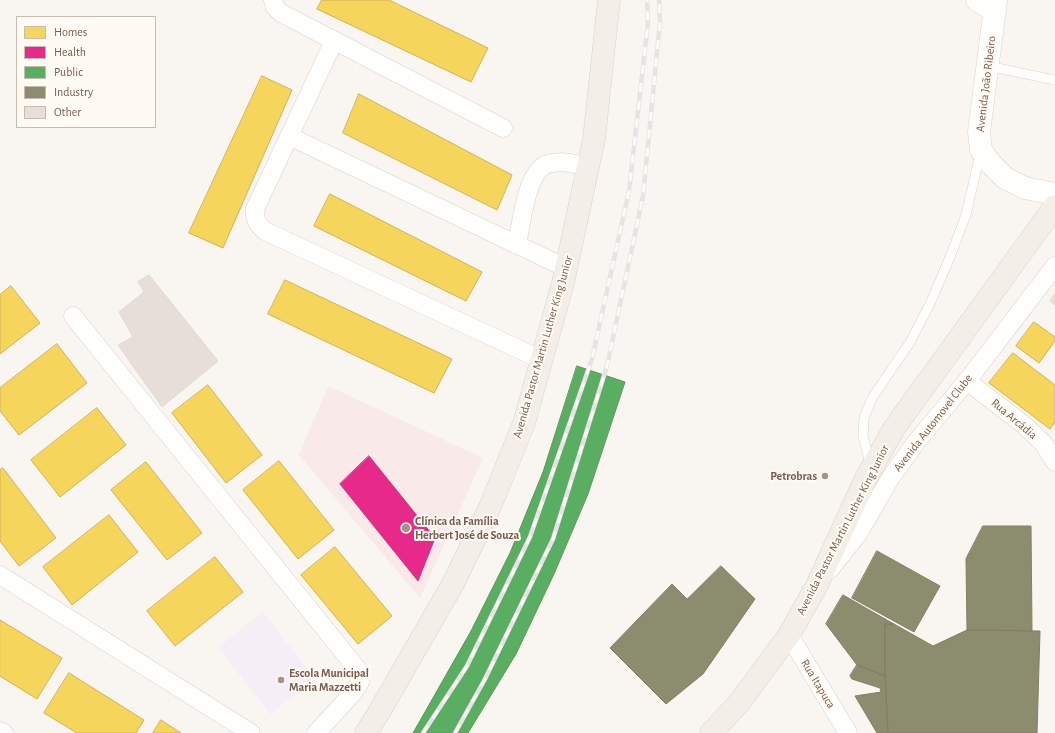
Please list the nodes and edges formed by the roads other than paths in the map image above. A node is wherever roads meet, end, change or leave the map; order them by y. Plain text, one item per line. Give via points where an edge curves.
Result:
1 (273, 0) edge
2 (608, 0) edge
3 (989, 4) edge
4 (334, 42) junction
5 (988, 66) junction
6 (1055, 80) edge
7 (503, 128) dead end
8 (289, 136) junction
9 (981, 150) junction
10 (588, 166) junction
11 (1055, 194) edge
12 (1055, 206) edge
13 (517, 245) junction
14 (1055, 266) edge
15 (566, 268) junction
16 (73, 316) dead end
17 (542, 360) junction
18 (967, 381) junction
19 (1055, 462) edge
20 (872, 469) junction
21 (0, 575) edge
22 (817, 585) junction
23 (789, 635) junction
24 (0, 731) edge
25 (4, 733) edge
26 (251, 733) edge
27 (316, 733) edge
28 (366, 733) edge
29 (711, 733) edge
30 (848, 733) edge

1 - 4 street via 281,13
2 - 10 main road, Avenida Pastor Martin Luther King Junior via 594,139
3 - 5 main road, Avenida João Ribeiro
4 - 7 street
4 - 8 street
5 - 6 lane
5 - 9 main road, Avenida João Ribeiro via 979,132
8 - 13 street
8 - 17 street via 255,209 254,217 258,226
9 - 11 main road, Avenida João Ribeiro via 1005,178 1025,188
9 - 20 lane via 966,215 930,304 909,344 872,398 864,418 863,436
10 - 13 street via 558,162 545,165 535,174 530,183
10 - 15 main road, Avenida Pastor Martin Luther King Junior
12 - 20 main road, Avenida Pastor Martin Luther King Junior via 895,427
13 - 15 street
14 - 18 street, Avenida Automovel Clube
15 - 17 main road, Avenida Pastor Martin Luther King Junior
16 - 27 street via 358,670 360,682 353,694
17 - 28 main road, Avenida Pastor Martin Luther King Junior via 524,423 490,507 454,582
18 - 19 street, Rua Arcádia via 1024,425 1042,443
18 - 22 street, Avenida Automovel Clube via 917,441 891,477 858,534
20 - 22 main road, Avenida Pastor Martin Luther King Junior
21 - 26 street
22 - 23 main road, Avenida Pastor Martin Luther King Junior
23 - 29 main road, Avenida Pastor Martin Luther King Junior via 738,703
23 - 30 street, Rua Itapuca
24 - 25 street

